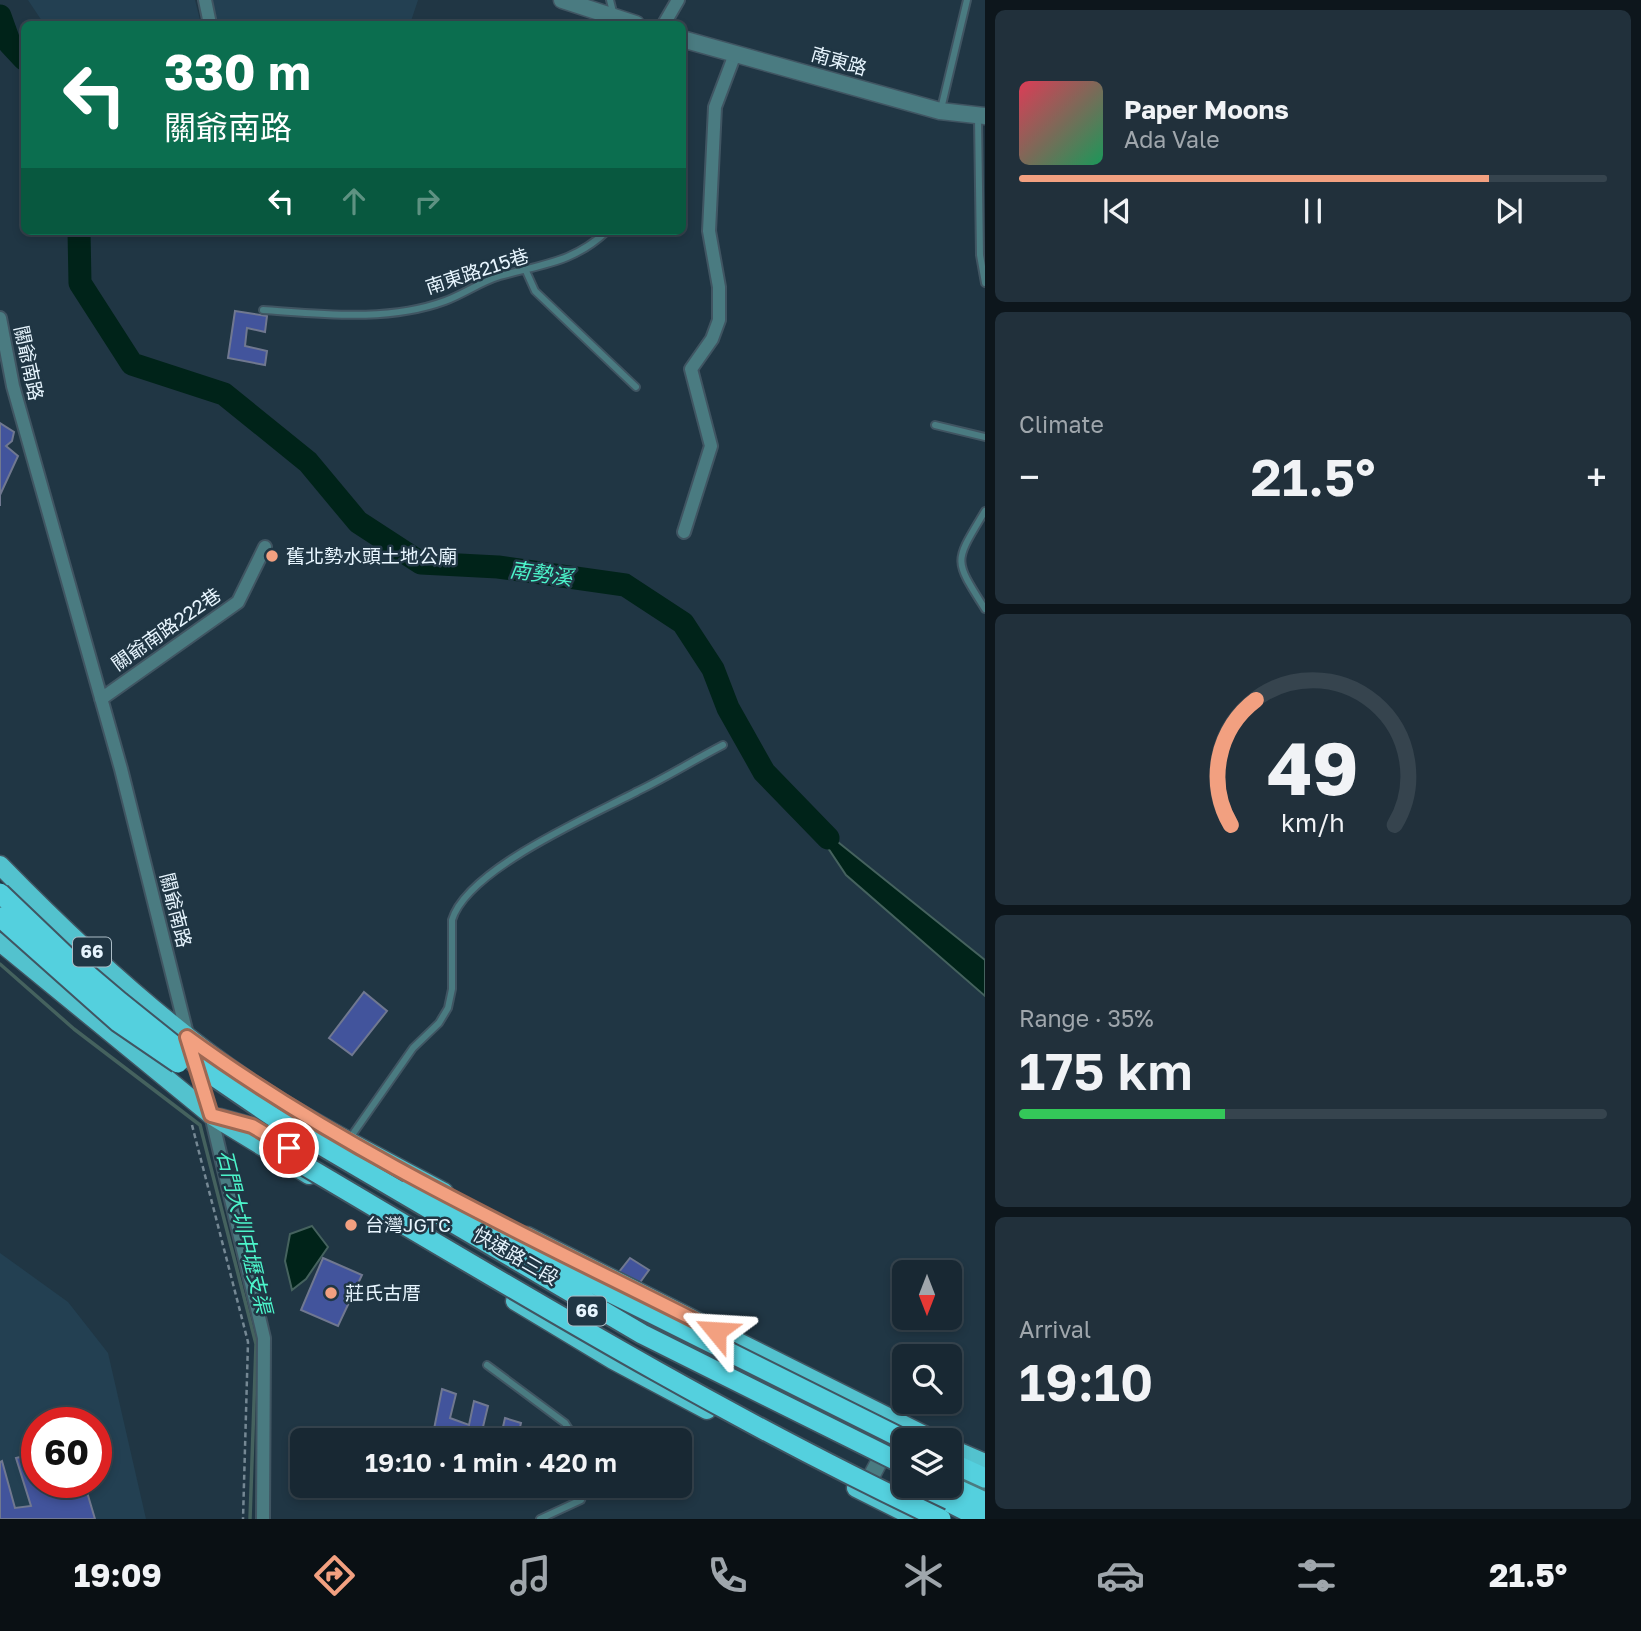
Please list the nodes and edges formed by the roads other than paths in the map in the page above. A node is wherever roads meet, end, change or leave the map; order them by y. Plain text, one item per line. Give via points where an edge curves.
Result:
1 (205, 0) edge
2 (562, 0) edge
3 (610, 0) edge
4 (678, 0) edge
5 (967, 0) edge
6 (614, 18) junction
7 (209, 21) edge
8 (625, 21) edge
9 (666, 21) edge
10 (686, 40) edge
11 (735, 54) junction
12 (940, 111) junction
13 (981, 116) edge
14 (603, 235) edge
15 (526, 271) junction
16 (985, 283) edge
17 (263, 310) dead end
18 (0, 318) edge
19 (636, 387) dead end
20 (935, 425) dead end
21 (985, 437) edge
22 (985, 511) edge
23 (684, 532) dead end
24 (265, 547) dead end
25 (985, 609) edge
26 (101, 699) junction
27 (723, 745) dead end
28 (0, 865) edge
29 (0, 893) edge
30 (0, 917) edge
31 (0, 943) edge
32 (187, 1037) junction
33 (211, 1115) junction
34 (276, 1130) junction
35 (335, 1159) junction
36 (648, 1297) junction
37 (636, 1320) junction
38 (623, 1343) junction
39 (613, 1360) junction
40 (487, 1365) dead end
41 (568, 1428) edge
42 (892, 1434) edge
43 (892, 1434) edge
44 (892, 1435) edge
45 (892, 1445) edge
46 (962, 1453) edge
47 (892, 1459) edge
48 (985, 1463) edge
49 (962, 1467) edge
50 (892, 1473) edge
51 (985, 1478) edge
52 (962, 1480) edge
53 (868, 1484) junction
54 (985, 1490) edge
55 (962, 1491) edge
56 (582, 1498) edge
57 (941, 1498) edge
58 (985, 1502) edge
59 (263, 1519) edge
60 (540, 1519) edge
61 (918, 1519) edge
62 (941, 1519) edge
63 (964, 1519) edge
64 (982, 1519) edge

1 - 7 street
2 - 6 street
3 - 6 lane
4 - 9 street
5 - 12 lane
6 - 8 street
10 - 11 street, 南東路
11 - 12 street, 南東路
11 - 23 street via 715,107 709,231 719,286 719,320 691,369 711,446
12 - 13 street, 南東路
13 - 16 lane via 980,255
14 - 15 lane, 南東路215巷 via 588,249
15 - 17 lane, 南東路215巷 via 499,277 444,301 383,314
15 - 19 lane via 535,291
18 - 26 street, 關爺南路 via 13,386
20 - 21 lane
22 - 25 lane via 960,553 960,568
24 - 26 street, 關爺南路222巷 via 238,602
26 - 32 street, 關爺南路
27 - 35 lane via 544,841 479,883 452,920 449,1008 413,1048
28 - 32 main road, 66
29 - 35 highway, 66, bridge via 66,957 206,1071
30 - 34 highway, 66, bridge via 118,1022
31 - 33 main road, 66
32 - 33 street, 關爺南路
32 - 35 main road, 快速路三段 / 66 via 311,1119
33 - 35 main road, 快速路三段 / 66
33 - 59 street, 關爺南路 via 264,1338
34 - 50 highway, 66 via 633,1339
34 - 62 highway, bridge via 302,1164 524,1295 762,1428
35 - 36 main road, 快速路三段 / 66
35 - 37 street, 快速路三段
35 - 38 street, 快速路三段
35 - 39 main road, 快速路三段 / 66
35 - 42 highway, bridge via 443,1199 607,1291
35 - 47 highway, 66, bridge via 642,1334
36 - 37 street
36 - 43 main road, 快速路三段 / 66
37 - 38 street
37 - 44 street, 快速路三段
38 - 39 street
38 - 53 street, 快速路三段
39 - 53 main road, 快速路三段 / 66
40 - 41 lane
45 - 53 street
46 - 48 main road
49 - 51 highway
52 - 54 street
53 - 61 main road, 快速路三段 / 66
53 - 63 street, 快速路三段
55 - 58 highway
56 - 60 lane
57 - 64 highway

